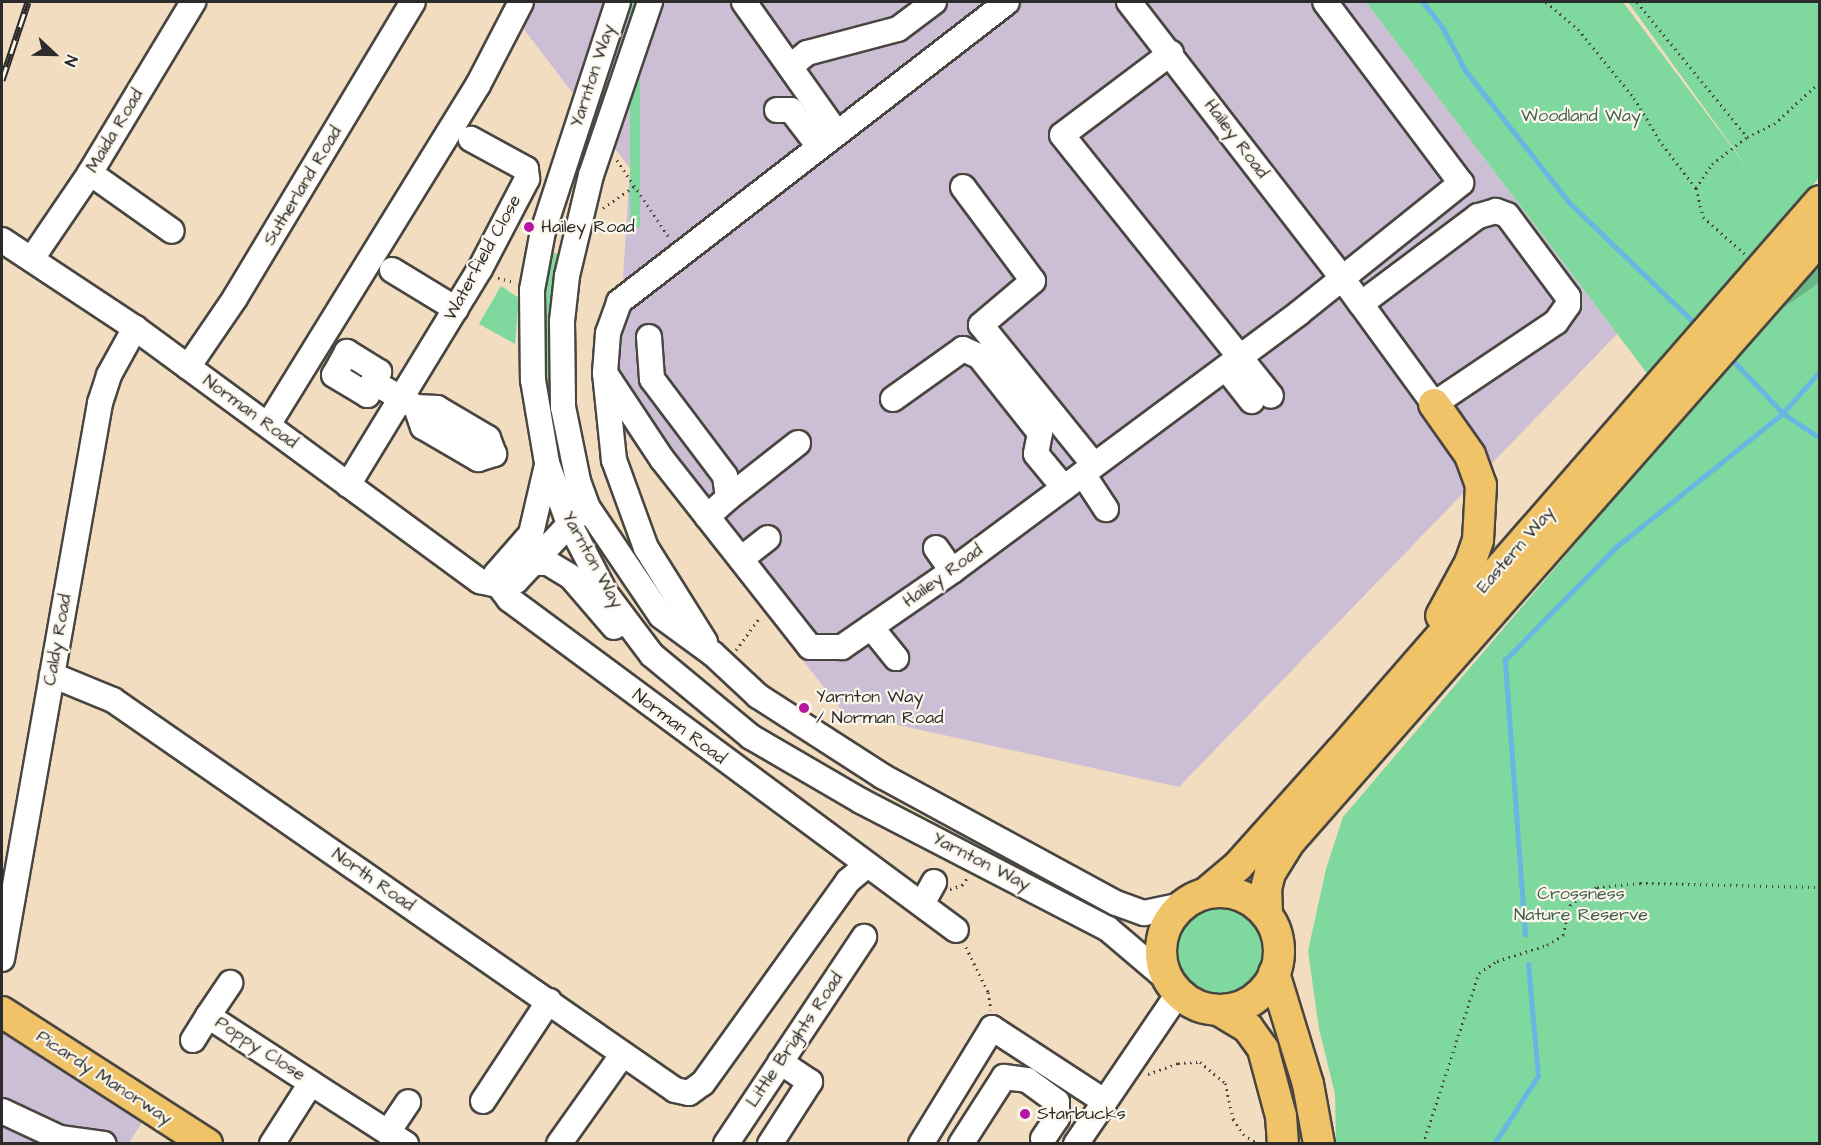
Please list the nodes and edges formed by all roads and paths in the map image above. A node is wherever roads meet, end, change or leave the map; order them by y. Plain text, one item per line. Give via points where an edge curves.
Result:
1 (193, 2) edge
2 (413, 2) edge
3 (618, 2) edge
4 (650, 2) edge
5 (744, 2) edge
6 (934, 2) edge
7 (1007, 2) edge
8 (1129, 2) edge
9 (1325, 2) edge
10 (1546, 2) edge
11 (1637, 2) edge
12 (520, 3) edge
13 (1171, 53) junction
14 (791, 66) junction
15 (1820, 82) edge
16 (777, 110) dead end
17 (1747, 137) junction
18 (827, 138) junction
19 (471, 139) dead end
20 (613, 154) dead end
21 (90, 173) junction
22 (636, 185) junction
23 (963, 187) dead end
24 (1696, 188) junction
25 (1820, 201) edge
26 (598, 212) dead end
27 (172, 231) dead end
28 (1820, 239) edge
29 (2, 240) edge
30 (679, 254) junction
31 (1746, 255) dead end
32 (33, 257) junction
33 (392, 270) dead end
34 (495, 278) dead end
35 (1342, 278) junction
36 (516, 291) dead end
37 (1361, 304) junction
38 (456, 309) junction
39 (1731, 323) junction
40 (135, 328) junction
41 (649, 337) dead end
42 (1696, 362) junction
43 (1232, 363) junction
44 (188, 367) junction
45 (605, 373) junction
46 (373, 382) dead end
47 (1262, 398) dead end
48 (893, 399) dead end
49 (408, 403) junction
50 (1434, 404) junction
51 (268, 425) junction
52 (798, 442) dead end
53 (547, 463) junction
54 (1089, 470) junction
55 (348, 485) junction
56 (1064, 488) junction
57 (728, 498) junction
58 (588, 508) junction
59 (1106, 509) dead end
60 (707, 517) junction
61 (568, 521) junction
62 (531, 534) junction
63 (768, 538) dead end
64 (936, 548) dead end
65 (741, 559) junction
66 (535, 563) junction
67 (952, 571) junction
68 (497, 583) junction
69 (776, 603) junction
70 (871, 627) junction
71 (652, 655) junction
72 (722, 656) junction
73 (896, 658) dead end
74 (52, 675) junction
75 (1341, 751) junction
76 (870, 869) junction
77 (934, 882) dead end
78 (1820, 886) edge
79 (1194, 899) junction
80 (921, 904) junction
81 (1267, 914) junction
82 (956, 930) joint
83 (864, 937) dead end
84 (5, 964) edge
85 (1274, 973) junction
86 (230, 983) dead end
87 (1173, 987) junction
88 (549, 1001) junction
89 (1220, 1011) junction
90 (2, 1012) edge
91 (208, 1016) junction
92 (992, 1028) junction
93 (193, 1040) dead end
94 (623, 1054) junction
95 (780, 1062) junction
96 (311, 1083) junction
97 (1142, 1083) dead end
98 (483, 1101) dead end
99 (1104, 1101) junction
100 (408, 1102) dead end
101 (2, 1111) edge
102 (397, 1138) edge
103 (970, 1139) edge
104 (1043, 1139) dead end
105 (104, 1143) edge
106 (207, 1143) edge
107 (272, 1143) edge
108 (559, 1143) edge
109 (726, 1143) edge
110 (770, 1143) edge
111 (920, 1143) edge
112 (1076, 1143) edge
113 (1258, 1143) edge
114 (1283, 1143) edge
115 (1319, 1143) edge
116 (1423, 1143) edge

1 - 21 street, Maida Road
2 - 44 street, Sutherland Road via 236,298
3 - 53 street, Yarnton Way via 543,231 532,290 532,380
4 - 58 street, Yarnton Way via 588,184 567,276 562,321 563,407 578,481
5 - 14 street
6 - 14 street via 898,29 807,53
7 - 18 street
8 - 13 street, Hailey Road
9 - 35 street via 1461,183
10 - 24 path via 1578,28 1634,98 1662,144
11 - 17 path
12 - 51 street via 478,85
13 - 35 street, Hailey Road
13 - 43 street via 1062,135
14 - 18 street
15 - 17 path via 1774,124
16 - 18 street via 791,110
17 - 24 path via 1712,164
18 - 30 street
19 - 38 street, Waterfield Close via 526,169 527,179
20 - 22 path
21 - 27 street
21 - 32 street, Maida Road
22 - 26 path
22 - 30 path
23 - 54 street via 1033,281 981,325
24 - 31 path via 1703,217
25 - 39 main road, Eastern Way
28 - 39 main road, Eastern Way
29 - 32 street, Norman Road
30 - 45 street via 619,302 608,333
32 - 40 street, Norman Road
33 - 38 street
34 - 36 path via 517,283
35 - 37 street, Hailey Road
35 - 43 street, Hailey Road
37 - 50 street, Hailey Road
37 - 50 street via 1478,216 1496,211 1507,215 1562,288 1568,305 1556,322
38 - 49 street, Waterfield Close
39 - 42 main road, Eastern Way
40 - 44 street, Norman Road
40 - 74 street, Caldy Road via 109,375 100,403
41 - 57 street via 652,379 725,476
42 - 75 main road, Eastern Way
42 - 81 main road, Eastern Way via 1291,840 1270,873
43 - 47 street
43 - 54 street, Hailey Road
44 - 51 street, Norman Road
45 - 60 street, Hailey Road via 662,459
45 - 72 street via 614,460 646,548
46 - 49 street
48 - 56 street via 963,349 978,356 1040,433 1036,454
49 - 55 street, Waterfield Close
50 - 75 main road via 1470,455 1481,484 1478,540 1444,611
51 - 55 street, Norman Road
52 - 57 street
53 - 61 street, Yarnton Way
53 - 62 street
54 - 56 street, Hailey Road
54 - 59 street
55 - 68 street, Norman Road via 469,575
56 - 67 street, Hailey Road
57 - 60 street
58 - 61 street
58 - 72 street, Yarnton Way via 661,616
60 - 65 street, Hailey Road
61 - 62 street via 548,522
61 - 66 street via 559,539
61 - 71 street, Yarnton Way via 606,594
62 - 68 street via 496,574
63 - 65 street
64 - 67 street
65 - 69 street, Hailey Road
66 - 68 street via 506,587
66 - 71 street via 548,563 571,577 608,623
67 - 70 street, Hailey Road
68 - 76 street, Norman Road via 521,610
69 - 70 street, Hailey Road via 810,646 842,647
69 - 72 path
70 - 73 street
71 - 87 street, Yarnton Way via 751,737 861,801 1092,920 1134,947
72 - 79 street, Yarnton Way via 758,696 882,776 1116,903 1144,913
74 - 84 street, Caldy Road
74 - 88 street, North Road via 113,700
75 - 79 main road, Eastern Way via 1238,866
76 - 80 street, Norman Road
76 - 94 street, North Road via 848,881 703,1083 689,1093 675,1090
77 - 80 street
78 - 116 path via 1640,883 1597,887 1570,905 1563,935 1547,945 1497,961 1479,973
79 - 81 main road via 1236,894
79 - 87 main road via 1169,921 1161,940 1161,961
80 - 82 street, Norman Road
81 - 85 main road via 1278,944
82 - 92 path via 988,992
83 - 95 street, Little Brights Road
85 - 89 main road via 1254,1000
85 - 115 main road via 1308,1084
86 - 91 street, Poppy Close
87 - 89 main road via 1193,1004
87 - 99 street
88 - 94 street, North Road
88 - 98 street
89 - 114 main road via 1248,1028 1263,1049 1281,1116
90 - 106 main road, Picardy Manorway
91 - 93 street, Poppy Close
91 - 96 street, Poppy Close
92 - 99 street
92 - 111 street
94 - 108 street
95 - 109 street, Little Brights Road
95 - 110 street via 810,1082
96 - 102 street, Poppy Close
96 - 107 street, Poppy Close
97 - 113 path via 1148,1074 1168,1066 1200,1062 1225,1083 1233,1119 1243,1134
99 - 112 street
100 - 102 street, Poppy Close
101 - 105 street via 60,1138
103 - 104 street via 1004,1077 1027,1080 1057,1101 1057,1118

